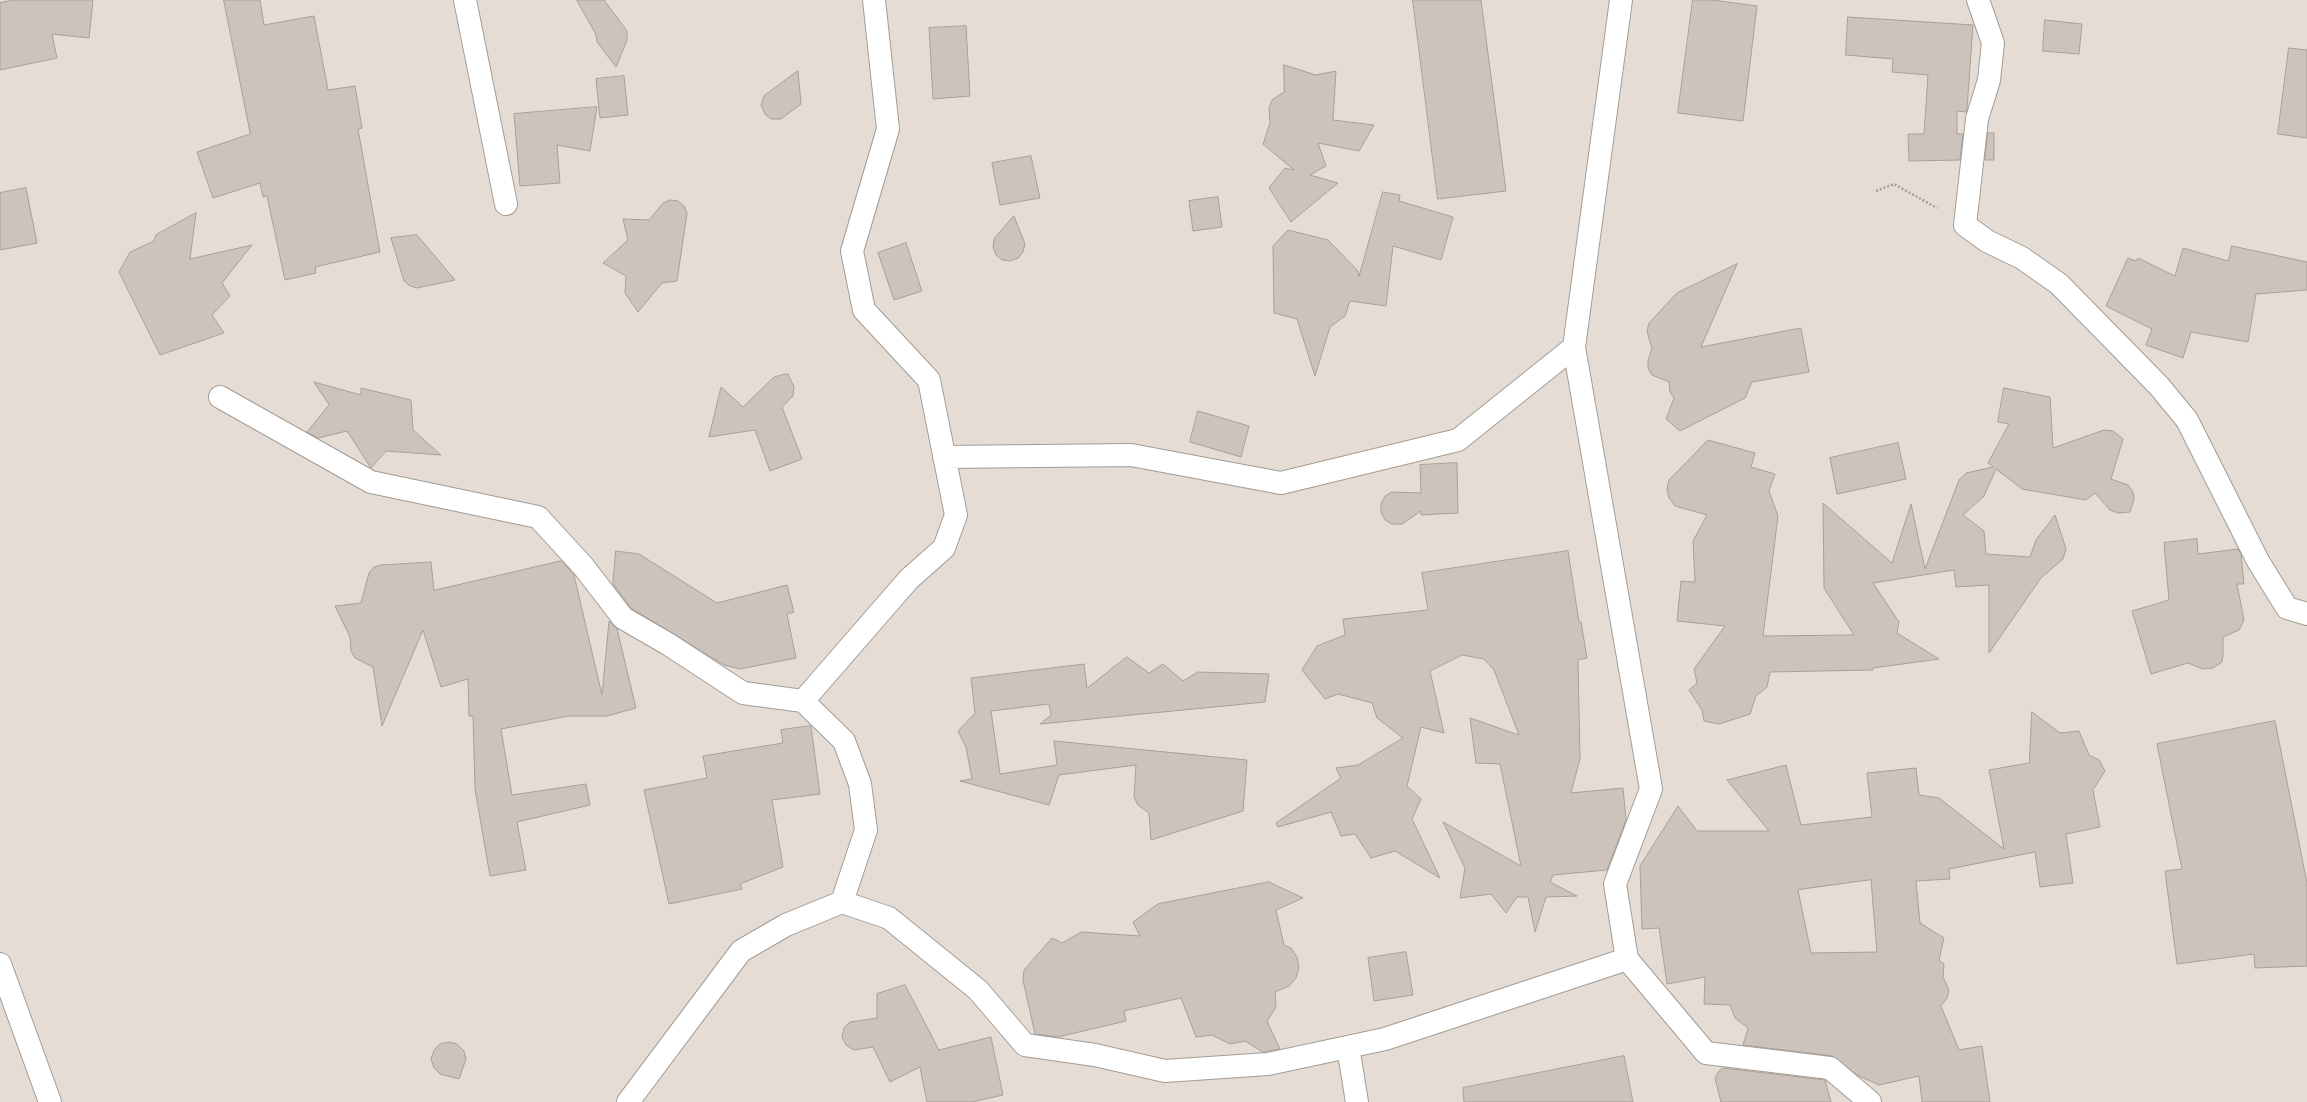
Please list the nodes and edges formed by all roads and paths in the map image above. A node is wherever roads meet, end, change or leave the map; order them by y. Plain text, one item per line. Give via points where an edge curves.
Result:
1 (465, 0) edge
2 (874, 0) edge
3 (1621, 0) edge
4 (1978, 0) edge
5 (1876, 191) dead end
6 (506, 204) dead end
7 (1965, 225) junction
8 (1574, 347) junction
9 (220, 397) dead end
10 (944, 457) junction
11 (2307, 614) edge
12 (802, 700) junction
13 (842, 902) junction
14 (1627, 959) junction
15 (0, 964) edge
16 (1348, 1047) junction
17 (50, 1102) edge
18 (628, 1102) edge
19 (1357, 1102) edge
20 (1870, 1102) edge

1 - 6 street
2 - 10 street via 888,129 852,251 864,310 929,380
3 - 8 street
4 - 7 street via 1993,44 1990,80 1977,119
5 - 7 path via 1894,184
7 - 11 street via 1988,241 2022,258 2059,284 2158,386 2187,420 2258,561 2287,608
8 - 10 street via 1458,440 1281,483 1131,455
8 - 14 street via 1651,789 1615,884
9 - 12 street via 372,482 538,517 583,566 623,618 743,693
10 - 12 street via 956,515 944,548 909,580
12 - 13 street via 844,741 860,784 866,830
13 - 16 street via 889,918 978,990 1025,1045 1095,1055 1165,1071 1268,1064
13 - 18 street via 786,925 741,951
14 - 16 street via 1385,1039
14 - 20 street via 1706,1053 1830,1068
15 - 17 street
16 - 19 street

